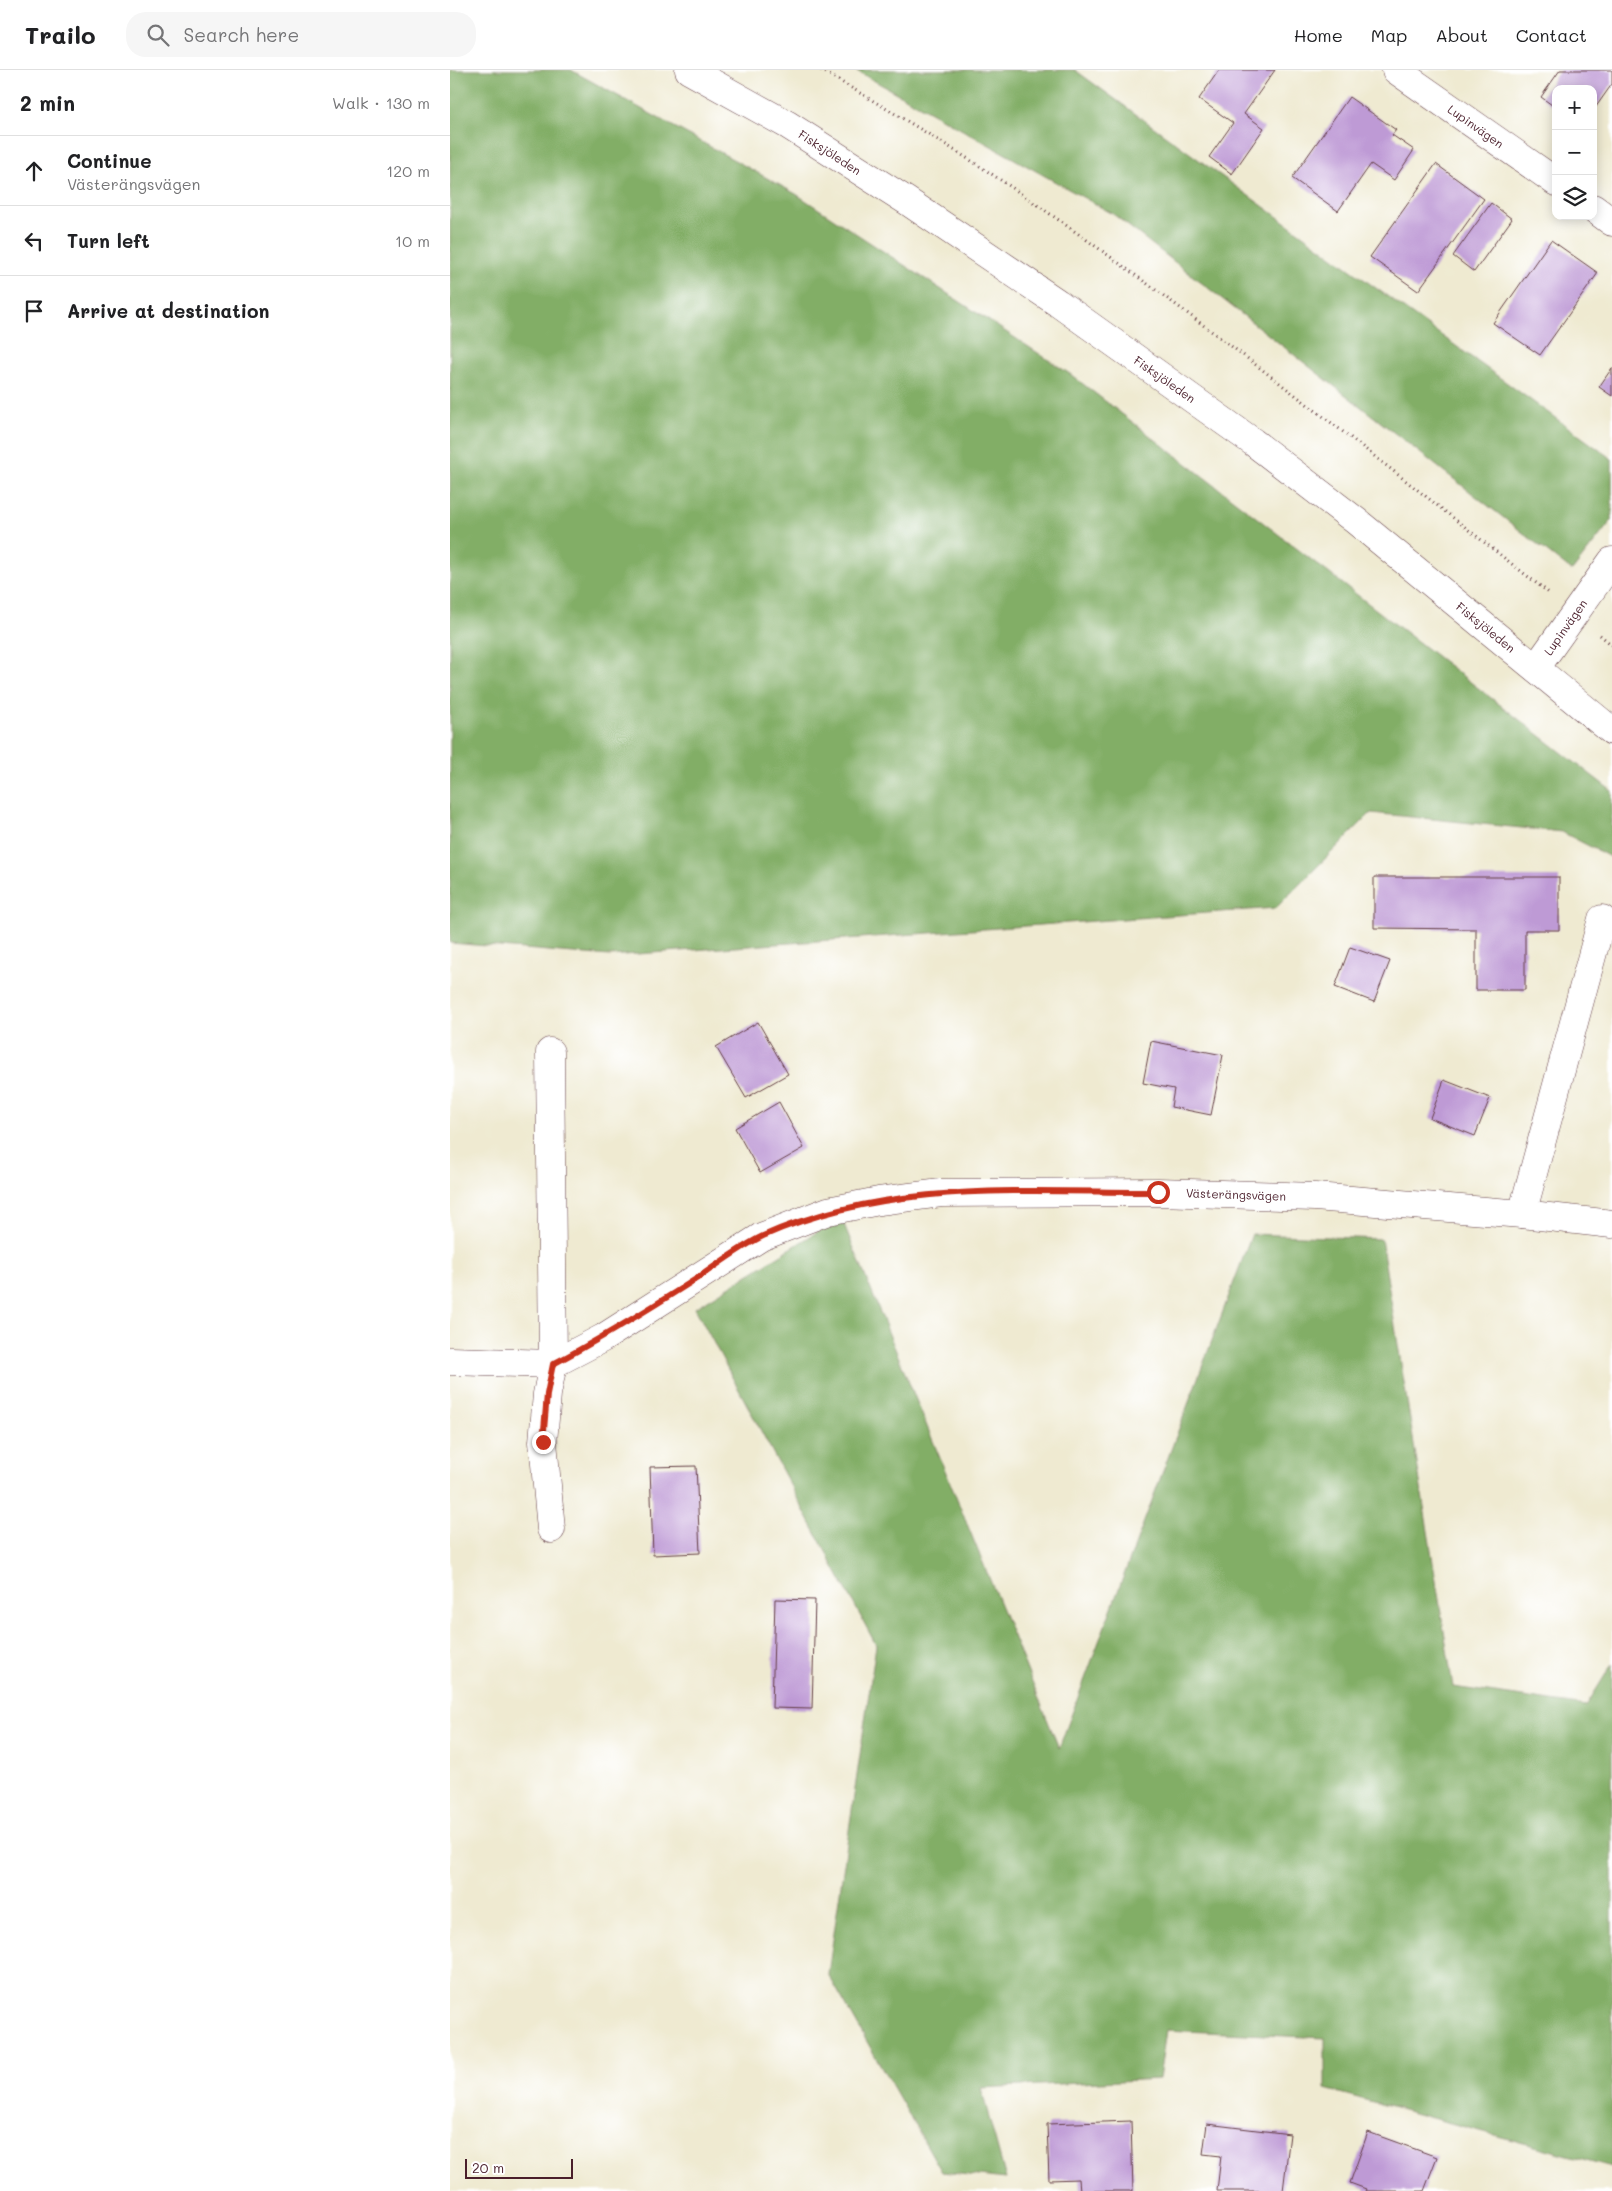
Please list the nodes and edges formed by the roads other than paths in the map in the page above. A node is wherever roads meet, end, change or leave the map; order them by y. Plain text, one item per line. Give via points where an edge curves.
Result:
1 (689, 70) edge
2 (1396, 70) edge
3 (1552, 179) edge
4 (1597, 211) edge
5 (1612, 222) edge
6 (1612, 560) edge
7 (1536, 668) junction
8 (1612, 731) edge
9 (1602, 919) dead end
10 (550, 1052) dead end
11 (1522, 1214) junction
12 (1612, 1224) edge
13 (450, 1361) edge
14 (553, 1364) junction
15 (551, 1529) dead end

1 - 7 street, Fisksjöleden via 788,125 1058,303 1253,442 1356,521
2 - 3 street, Lupinvägen
4 - 5 street
6 - 7 street, Lupinvägen
7 - 8 street, Fisksjöleden
9 - 11 street
10 - 14 street
11 - 12 street, Västerängsvägen
11 - 14 street, Västerängsvägen via 1315,1197 1158,1192 942,1193 879,1201 828,1212 761,1237 603,1338
13 - 14 street, Västerängsvägen
14 - 15 street via 543,1442

